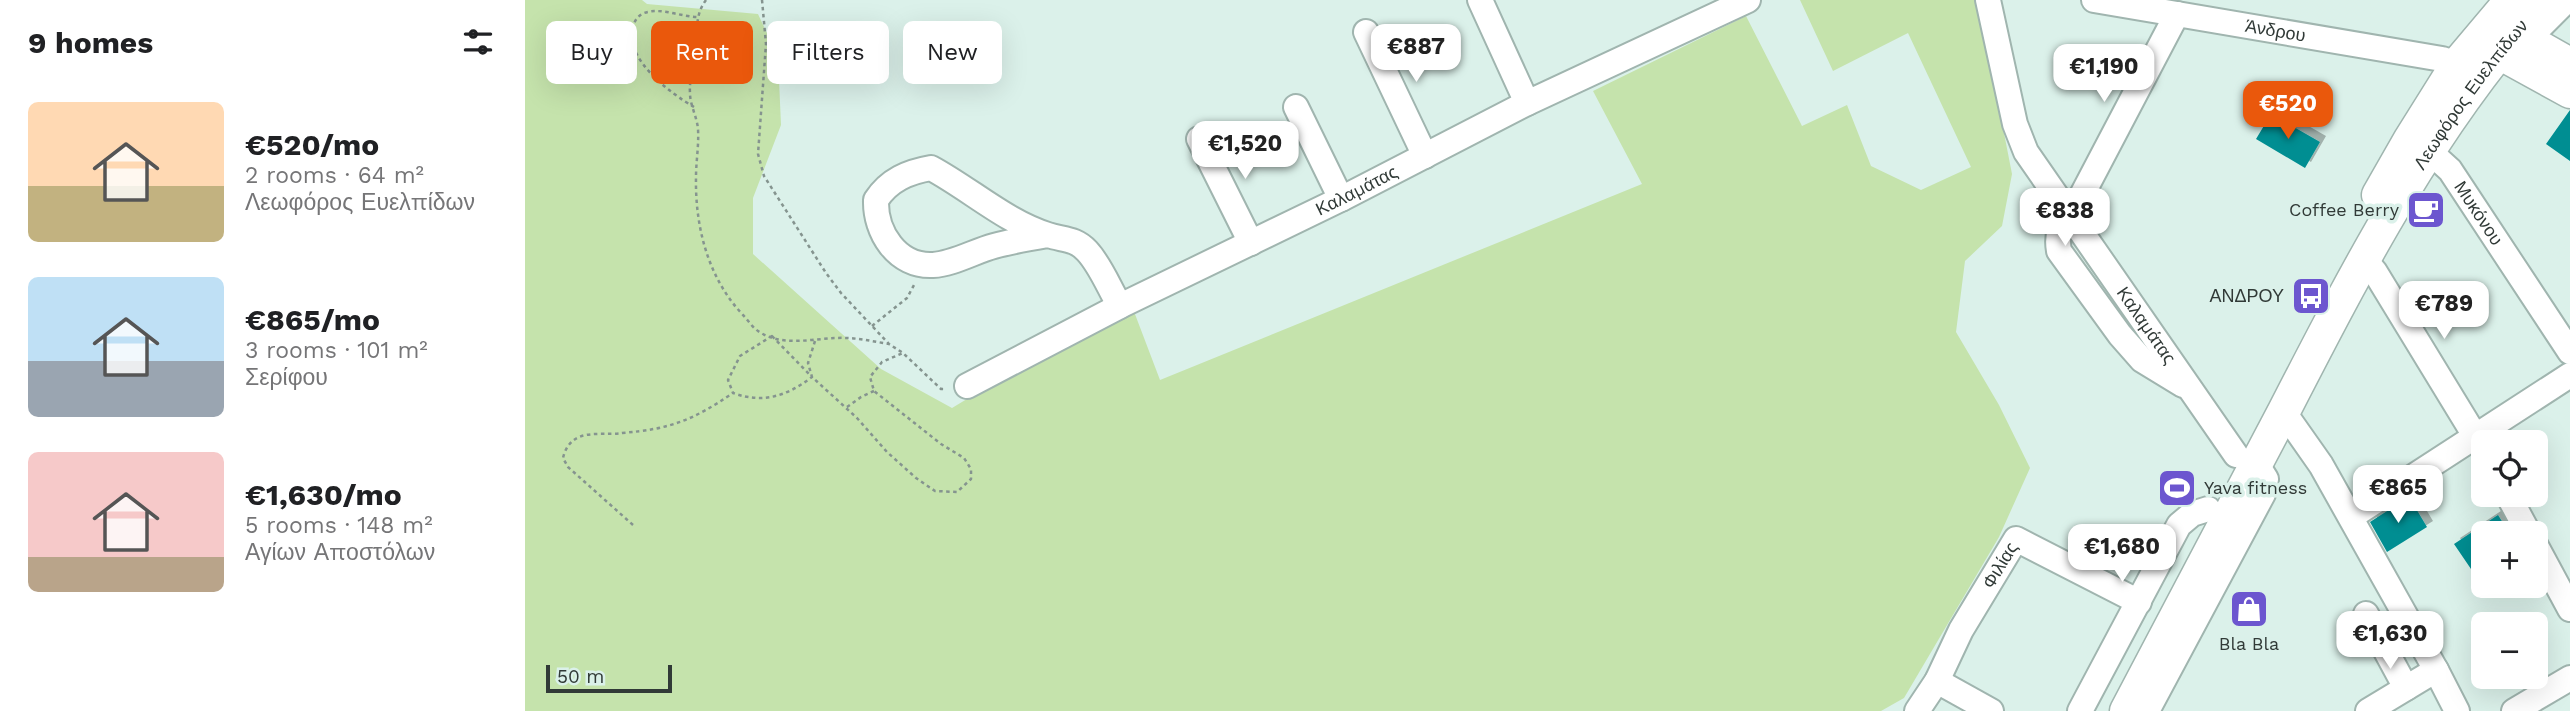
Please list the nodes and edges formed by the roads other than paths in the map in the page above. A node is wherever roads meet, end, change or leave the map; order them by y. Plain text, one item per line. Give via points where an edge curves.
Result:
1 (1480, 0) edge
2 (1987, 0) edge
3 (2094, 0) edge
4 (2544, 0) edge
5 (2567, 0) edge
6 (1734, 3) edge
7 (2177, 14) junction
8 (1366, 32) dead end
9 (2491, 35) edge
10 (2570, 64) edge
11 (2570, 92) edge
12 (1527, 103) junction
13 (1296, 107) dead end
14 (1199, 139) dead end
15 (2429, 150) junction
16 (1425, 156) junction
17 (1341, 199) junction
18 (2071, 216) junction
19 (1048, 235) junction
20 (1251, 243) junction
21 (2365, 260) junction
22 (1120, 306) junction
23 (2570, 352) edge
24 (2570, 374) edge
25 (967, 386) road end
26 (2283, 411) junction
27 (2471, 430) edge
28 (2496, 430) edge
29 (2471, 448) edge
30 (2246, 459) junction
31 (2208, 509) junction
32 (2351, 517) junction
33 (2548, 568) edge
34 (2139, 602) junction
35 (2570, 608) edge
36 (2366, 614) dead end
37 (2437, 670) junction
38 (2570, 678) edge
39 (1937, 681) junction
40 (2406, 688) junction
41 (1917, 711) edge
42 (1991, 711) edge
43 (2080, 711) edge
44 (2105, 711) edge
45 (2126, 711) edge
46 (2147, 711) edge
47 (2368, 711) edge
48 (2457, 711) edge
49 (2514, 711) edge

1 - 12 street
2 - 18 street, Καλαμάτας via 2019,138
3 - 7 street, Άνδρου
4 - 9 main road, Λεωφόρος Ευελπίδων
5 - 9 street via 2542,25
6 - 12 street, Καλαμάτας
7 - 9 street, Άνδρου via 2442,59
7 - 18 street
8 - 16 street
9 - 10 main road
9 - 11 main road
9 - 15 main road, Λεωφόρος Ευελπίδων
9 - 30 main road, Λεωφόρος Ευελπίδων via 2410,139 2338,266
12 - 16 street, Καλαμάτας
13 - 17 street
14 - 20 street
15 - 21 main road, Λεωφόρος Ευελπίδων
15 - 23 street, Μυκόνου via 2450,170
16 - 17 street, Καλαμάτας
17 - 20 street, Καλαμάτας
18 - 30 street, Καλαμάτας via 2192,391
19 - 19 street via 934,265 918,264 890,247 876,200 897,179 931,168
19 - 22 street via 1074,240 1087,251
20 - 22 street, Καλαμάτας
21 - 26 main road, Λεωφόρος Ευελπίδων
21 - 27 street
22 - 25 street, Καλαμάτας
24 - 28 street
26 - 30 main road, Λεωφόρος Ευελπίδων
26 - 32 street
29 - 32 street
30 - 31 main road, Λεωφόρος Ευελπίδων
30 - 45 main road, Λεωφόρος Ευελπίδων
30 - 46 street via 2266,480 2263,494
31 - 34 street via 2179,525
31 - 44 main road, Λεωφόρος Ευελπίδων
32 - 37 street
33 - 35 street
34 - 39 street, Φιλίας via 2016,539 1961,630
34 - 43 street
36 - 40 street
37 - 40 street
37 - 48 street
38 - 49 street
39 - 41 street, Φιλίας
39 - 42 street
40 - 47 street

